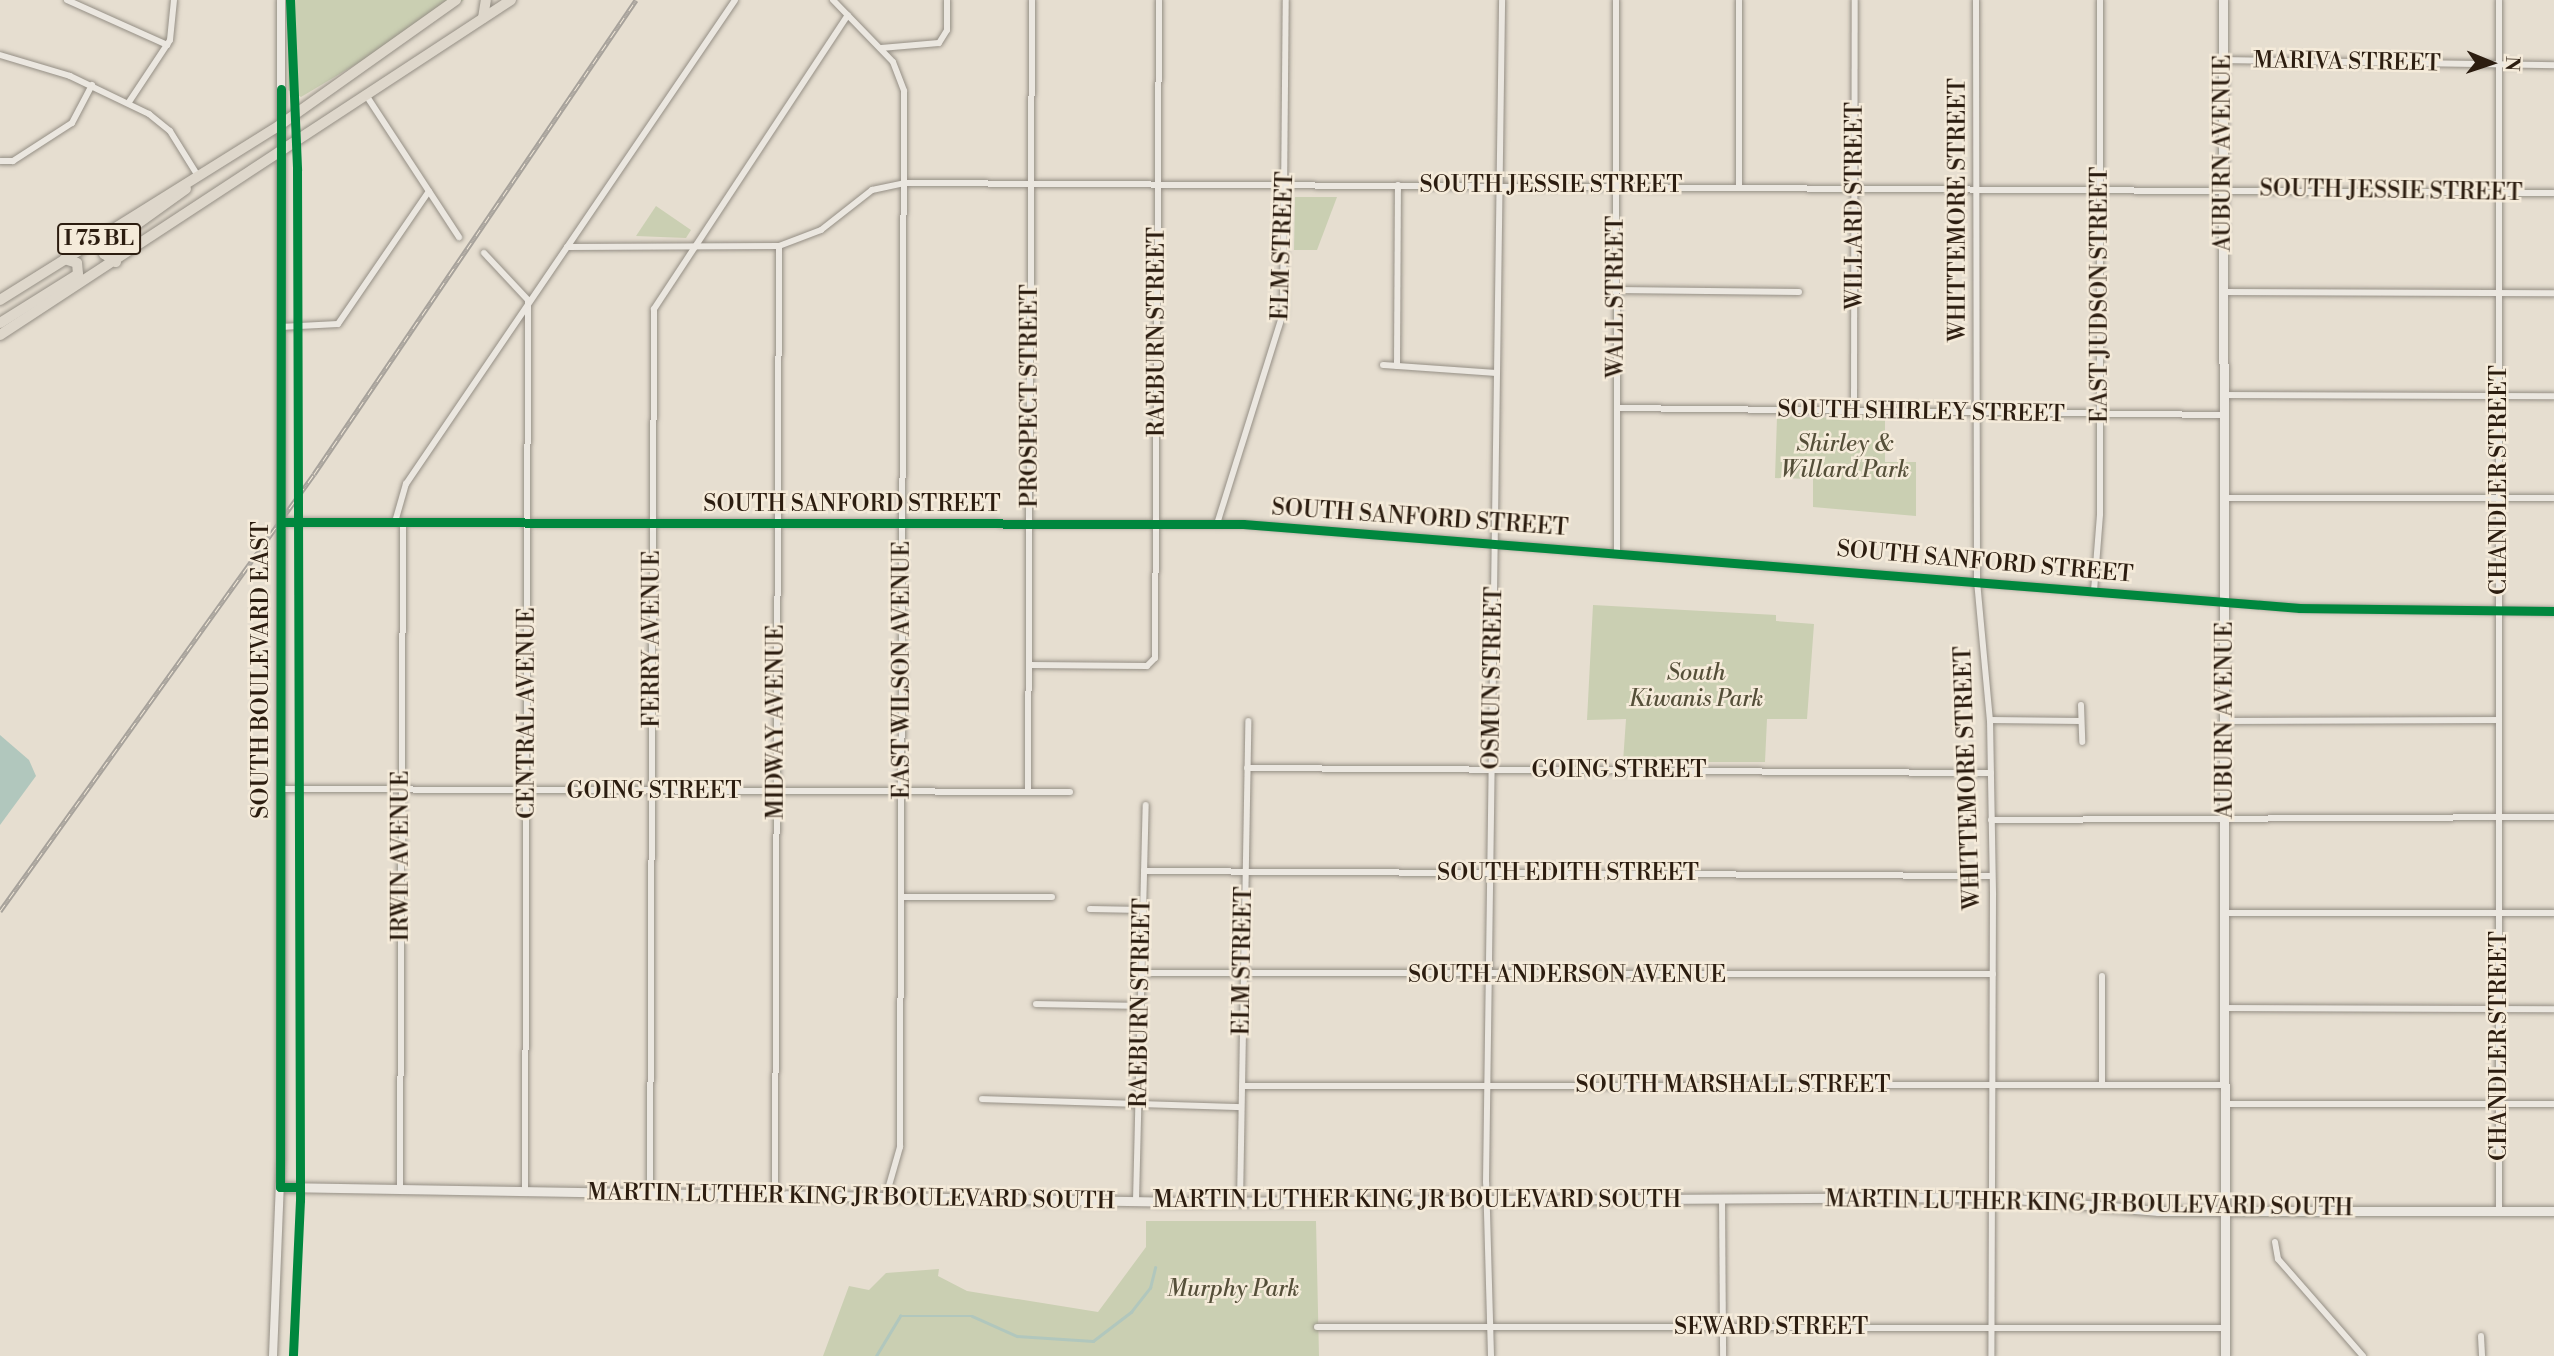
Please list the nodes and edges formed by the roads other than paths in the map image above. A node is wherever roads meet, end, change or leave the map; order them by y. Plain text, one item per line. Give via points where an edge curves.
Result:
1 (67, 0) edge
2 (174, 0) edge
3 (281, 0) edge
4 (456, 0) edge
5 (486, 0) edge
6 (510, 0) edge
7 (735, 0) edge
8 (833, 0) edge
9 (947, 0) edge
10 (1032, 0) edge
11 (1159, 0) edge
12 (1286, 0) edge
13 (1502, 0) edge
14 (1616, 0) edge
15 (1739, 0) edge
16 (1855, 0) edge
17 (1976, 0) edge
18 (2100, 0) edge
19 (2223, 0) edge
20 (2499, 0) edge
21 (848, 15) junction
22 (483, 18) junction
23 (167, 45) junction
24 (881, 48) junction
25 (0, 55) edge
26 (2223, 60) junction
27 (2499, 64) junction
28 (2554, 65) edge
29 (92, 85) junction
30 (366, 94) junction
31 (129, 102) junction
32 (281, 125) junction
33 (281, 153) junction
34 (0, 161) edge
35 (198, 176) junction
36 (904, 183) junction
37 (1031, 184) junction
38 (1158, 184) junction
39 (1287, 185) junction
40 (1398, 185) junction
41 (1500, 185) junction
42 (1616, 185) junction
43 (1739, 186) junction
44 (1856, 187) junction
45 (1977, 188) junction
46 (2100, 188) junction
47 (2224, 189) junction
48 (429, 191) junction
49 (2499, 192) junction
50 (2554, 193) edge
51 (459, 237) dead end
52 (779, 246) junction
53 (567, 247) junction
54 (690, 248) junction
55 (484, 253) dead end
56 (65, 259) junction
57 (116, 262) junction
58 (1616, 290) junction
59 (1799, 292) dead end
60 (2224, 292) junction
61 (2499, 293) junction
62 (2554, 293) edge
63 (0, 300) edge
64 (528, 304) junction
65 (0, 323) edge
66 (280, 327) junction
67 (0, 335) edge
68 (1383, 365) dead end
69 (1397, 366) junction
70 (1497, 373) junction
71 (2224, 395) junction
72 (2499, 395) junction
73 (2554, 396) edge
74 (1617, 408) junction
75 (1854, 411) junction
76 (1977, 413) junction
77 (2100, 414) junction
78 (2224, 415) junction
79 (2224, 498) junction
80 (2498, 498) junction
81 (2554, 498) edge
82 (281, 522) junction
83 (395, 522) junction
84 (403, 522) junction
85 (527, 523) junction
86 (653, 523) junction
87 (778, 523) junction
88 (903, 523) junction
89 (1029, 524) junction
90 (1156, 524) junction
91 (1217, 524) junction
92 (1495, 541) junction
93 (1617, 552) junction
94 (1977, 581) junction
95 (2094, 591) junction
96 (2224, 601) junction
97 (2499, 610) junction
98 (2554, 611) edge
99 (1029, 665) junction
100 (2081, 705) dead end
101 (1990, 720) junction
102 (2499, 720) junction
103 (1248, 721) dead end
104 (2081, 721) junction
105 (2225, 721) junction
106 (2081, 742) dead end
107 (1247, 768) junction
108 (1492, 769) junction
109 (1991, 773) junction
110 (281, 789) junction
111 (402, 790) junction
112 (526, 790) junction
113 (652, 791) junction
114 (776, 791) junction
115 (901, 792) junction
116 (1028, 792) junction
117 (1070, 792) dead end
118 (1146, 805) dead end
119 (2500, 817) junction
120 (2554, 817) edge
121 (2225, 819) junction
122 (1991, 820) junction
123 (1144, 871) junction
124 (1244, 871) junction
125 (1491, 873) junction
126 (1992, 876) junction
127 (901, 897) junction
128 (1052, 897) dead end
129 (1090, 909) dead end
130 (1143, 910) junction
131 (2225, 913) junction
132 (2500, 913) junction
133 (2554, 913) edge
134 (1142, 973) junction
135 (1242, 973) junction
136 (1993, 974) junction
137 (1489, 975) junction
138 (2102, 975) dead end
139 (1036, 1004) dead end
140 (1141, 1006) junction
141 (2225, 1008) junction
142 (2500, 1009) junction
143 (2554, 1009) edge
144 (1994, 1085) junction
145 (2102, 1085) junction
146 (2225, 1085) junction
147 (1242, 1086) junction
148 (1488, 1086) junction
149 (982, 1098) dead end
150 (1138, 1103) junction
151 (2225, 1104) junction
152 (2500, 1104) junction
153 (2554, 1104) edge
154 (1241, 1107) junction
155 (281, 1187) junction
156 (400, 1189) junction
157 (525, 1192) junction
158 (650, 1195) junction
159 (886, 1196) junction
160 (1993, 1197) junction
161 (775, 1198) junction
162 (1723, 1198) junction
163 (1489, 1199) junction
164 (1136, 1201) junction
165 (1240, 1202) junction
166 (2223, 1211) junction
167 (2499, 1211) junction
168 (2554, 1211) edge
169 (2276, 1242) dead end
170 (1317, 1327) dead end
171 (1491, 1327) junction
172 (1723, 1327) junction
173 (1991, 1328) junction
174 (2225, 1328) junction
175 (2481, 1336) dead end
176 (272, 1356) edge
177 (1491, 1356) edge
178 (1723, 1356) edge
179 (1991, 1356) edge
180 (2225, 1356) edge
181 (2363, 1356) edge
182 (2482, 1356) edge

1 - 23 street
2 - 23 street
3 - 32 street, SOUTH BOULEVARD EAST
4 - 32 main road, I 75 BL
5 - 22 main road
6 - 22 main road, I 75 BL
7 - 53 street
8 - 21 street, EAST WILSON AVENUE
9 - 24 street via 947,30 939,43
10 - 37 street, PROSPECT STREET
11 - 38 street, RAEBURN STREET
12 - 39 street, ELM STREET
13 - 41 street, OSMUN STREET
14 - 42 street, WALL STREET
15 - 43 street
16 - 44 street, WILLARD STREET
17 - 45 street, WHITTEMORE STREET
18 - 46 street, EAST JUDSON STREET
19 - 26 main road, AUBURN AVENUE
20 - 27 street, CHANDLER STREET
21 - 24 street, EAST WILSON AVENUE
21 - 54 street, FERRY AVENUE
22 - 30 main road, I 75 BL
23 - 31 street
24 - 36 street, EAST WILSON AVENUE via 904,86
25 - 29 street
26 - 27 street, MARIVA STREET
26 - 47 main road, AUBURN AVENUE
27 - 28 street, MARIVA STREET
27 - 49 street, CHANDLER STREET
29 - 31 street
29 - 34 street via 69,125 13,160
30 - 33 main road, I 75 BL
30 - 48 street
31 - 35 street via 170,131
32 - 33 street, SOUTH BOULEVARD EAST
32 - 35 main road, I 75 BL
33 - 57 main road, I 75 BL
33 - 66 street, SOUTH BOULEVARD EAST
35 - 56 main road, I 75 BL
35 - 57 main road via 169,205 108,245 104,254
36 - 37 street, SOUTH JESSIE STREET
36 - 52 street, SOUTH JESSIE STREET via 867,192 821,230
36 - 88 street, EAST WILSON AVENUE
37 - 38 street, SOUTH JESSIE STREET
37 - 89 street, PROSPECT STREET
38 - 39 street, SOUTH JESSIE STREET
38 - 90 street, RAEBURN STREET
39 - 40 street, SOUTH JESSIE STREET
39 - 91 street, ELM STREET via 1280,336
40 - 41 street, SOUTH JESSIE STREET
40 - 69 street
41 - 42 street, SOUTH JESSIE STREET
41 - 70 street, OSMUN STREET
42 - 43 street, SOUTH JESSIE STREET
42 - 58 street, WALL STREET
43 - 44 street, SOUTH JESSIE STREET
44 - 45 street, SOUTH JESSIE STREET
44 - 75 street, WILLARD STREET
45 - 46 street, SOUTH JESSIE STREET
45 - 76 street, WHITTEMORE STREET
46 - 47 street, SOUTH JESSIE STREET
46 - 77 street, EAST JUDSON STREET
47 - 49 street, SOUTH JESSIE STREET
47 - 60 main road, AUBURN AVENUE
48 - 51 street
48 - 66 street via 335,326
49 - 50 street, SOUTH JESSIE STREET
49 - 61 street, CHANDLER STREET
52 - 54 street, SOUTH JESSIE STREET
52 - 87 street, MIDWAY AVENUE
53 - 54 street, SOUTH JESSIE STREET
53 - 64 street
54 - 86 street, FERRY AVENUE via 654,309
55 - 64 street
56 - 63 main road, I 75 BL
56 - 65 main road via 77,263 78,274
57 - 67 main road, I 75 BL
58 - 59 street
58 - 74 street, WALL STREET
60 - 61 street
60 - 71 main road, AUBURN AVENUE
61 - 62 street
61 - 72 street, CHANDLER STREET
64 - 83 street via 406,484
64 - 85 street, CENTRAL AVENUE
66 - 82 street, SOUTH BOULEVARD EAST
68 - 69 street
69 - 70 street
70 - 92 street, OSMUN STREET
71 - 72 street
71 - 78 main road, AUBURN AVENUE
72 - 73 street
72 - 80 street, CHANDLER STREET
74 - 75 street, SOUTH SHIRLEY STREET
74 - 93 street, WALL STREET
75 - 76 street, SOUTH SHIRLEY STREET
76 - 77 street, SOUTH SHIRLEY STREET
76 - 94 street, WHITTEMORE STREET
77 - 78 street, SOUTH SHIRLEY STREET
77 - 95 street, EAST JUDSON STREET
78 - 79 main road, AUBURN AVENUE
79 - 80 street
79 - 96 main road, AUBURN AVENUE
80 - 81 street
80 - 97 street, CHANDLER STREET
82 - 83 street, SOUTH SANFORD STREET
82 - 110 street, SOUTH BOULEVARD EAST
83 - 84 street, SOUTH SANFORD STREET
84 - 85 street, SOUTH SANFORD STREET
84 - 111 street, IRWIN AVENUE
85 - 86 street, SOUTH SANFORD STREET
85 - 112 street, CENTRAL AVENUE
86 - 87 street, SOUTH SANFORD STREET
86 - 113 street, FERRY AVENUE
87 - 88 street, SOUTH SANFORD STREET
87 - 114 street, MIDWAY AVENUE
88 - 89 street, SOUTH SANFORD STREET
88 - 115 street, EAST WILSON AVENUE
89 - 90 street, SOUTH SANFORD STREET
89 - 99 street, PROSPECT STREET
90 - 91 street, SOUTH SANFORD STREET
90 - 99 street, RAEBURN STREET via 1152,664
91 - 92 street, SOUTH SANFORD STREET
92 - 93 street, SOUTH SANFORD STREET
92 - 108 street, OSMUN STREET
93 - 94 street, SOUTH SANFORD STREET
94 - 95 street, SOUTH SANFORD STREET
94 - 101 street, WHITTEMORE STREET
95 - 96 street, SOUTH SANFORD STREET
96 - 97 street, SOUTH SANFORD STREET
96 - 105 main road, AUBURN AVENUE
97 - 98 street, SOUTH SANFORD STREET
97 - 102 street, CHANDLER STREET
99 - 116 street, PROSPECT STREET
100 - 104 street
101 - 104 street
101 - 109 street, WHITTEMORE STREET
102 - 105 street
102 - 119 street, CHANDLER STREET
103 - 107 street, ELM STREET
104 - 106 street
105 - 121 main road, AUBURN AVENUE
107 - 108 street, GOING STREET
107 - 124 street, ELM STREET
108 - 109 street, GOING STREET
108 - 125 street, OSMUN STREET
109 - 122 street, WHITTEMORE STREET
110 - 111 street, GOING STREET
110 - 155 street, SOUTH BOULEVARD EAST
111 - 112 street, GOING STREET
111 - 156 street, IRWIN AVENUE
112 - 113 street, GOING STREET
112 - 157 street, CENTRAL AVENUE
113 - 114 street, GOING STREET
113 - 158 street, FERRY AVENUE
114 - 115 street, GOING STREET
114 - 161 street, MIDWAY AVENUE
115 - 116 street, GOING STREET
115 - 127 street, EAST WILSON AVENUE
116 - 117 street, GOING STREET
118 - 123 street, RAEBURN STREET
119 - 120 street
119 - 121 street
119 - 132 street, CHANDLER STREET
121 - 122 street
121 - 131 main road, AUBURN AVENUE
122 - 126 street, WHITTEMORE STREET
123 - 124 street, SOUTH EDITH STREET
123 - 130 street, RAEBURN STREET
124 - 125 street, SOUTH EDITH STREET
124 - 135 street, ELM STREET
125 - 126 street, SOUTH EDITH STREET
125 - 137 street, OSMUN STREET
126 - 136 street, WHITTEMORE STREET
127 - 128 street
127 - 159 street, EAST WILSON AVENUE via 900,1147
129 - 130 street
130 - 134 street, RAEBURN STREET
131 - 132 street
131 - 141 main road, AUBURN AVENUE
132 - 133 street
132 - 142 street, CHANDLER STREET
134 - 135 street, SOUTH ANDERSON AVENUE
134 - 140 street, RAEBURN STREET
135 - 137 street, SOUTH ANDERSON AVENUE
135 - 147 street, ELM STREET
136 - 137 street, SOUTH ANDERSON AVENUE
136 - 144 street, WHITTEMORE STREET
137 - 148 street, OSMUN STREET
138 - 145 street
139 - 140 street
140 - 150 street, RAEBURN STREET
141 - 142 street
141 - 146 main road, AUBURN AVENUE
142 - 143 street
142 - 152 street, CHANDLER STREET
144 - 145 street, SOUTH MARSHALL STREET
144 - 148 street, SOUTH MARSHALL STREET
144 - 160 street, WHITTEMORE STREET
145 - 146 street, SOUTH MARSHALL STREET
146 - 151 main road, AUBURN AVENUE
147 - 148 street, SOUTH MARSHALL STREET
147 - 154 street, ELM STREET
148 - 163 street, OSMUN STREET
149 - 150 street
150 - 154 street
150 - 164 street, RAEBURN STREET
151 - 152 street
151 - 166 main road, AUBURN AVENUE
152 - 153 street
152 - 167 street, CHANDLER STREET
154 - 165 street, ELM STREET
155 - 156 main road, MARTIN LUTHER KING JR BOULEVARD SOUTH
155 - 176 street, SOUTH BOULEVARD EAST
156 - 157 main road, MARTIN LUTHER KING JR BOULEVARD SOUTH
157 - 158 main road, MARTIN LUTHER KING JR BOULEVARD SOUTH
158 - 161 main road, MARTIN LUTHER KING JR BOULEVARD SOUTH
159 - 161 main road, MARTIN LUTHER KING JR BOULEVARD SOUTH
159 - 164 main road, MARTIN LUTHER KING JR BOULEVARD SOUTH
160 - 162 main road, MARTIN LUTHER KING JR BOULEVARD SOUTH
160 - 166 main road, MARTIN LUTHER KING JR BOULEVARD SOUTH
160 - 173 street, WHITTEMORE STREET
162 - 163 main road, MARTIN LUTHER KING JR BOULEVARD SOUTH
162 - 172 street
163 - 165 main road, MARTIN LUTHER KING JR BOULEVARD SOUTH
163 - 171 street, OSMUN STREET
164 - 165 main road, MARTIN LUTHER KING JR BOULEVARD SOUTH
166 - 167 main road, MARTIN LUTHER KING JR BOULEVARD SOUTH
166 - 174 main road, AUBURN AVENUE
167 - 168 main road, MARTIN LUTHER KING JR BOULEVARD SOUTH
169 - 181 street via 2278,1259
170 - 171 street, SEWARD STREET
171 - 172 street, SEWARD STREET
171 - 177 street, OSMUN STREET
172 - 173 street, SEWARD STREET
172 - 178 street
173 - 174 street, SEWARD STREET
173 - 179 street, WHITTEMORE STREET
174 - 180 main road, AUBURN AVENUE
175 - 182 street

